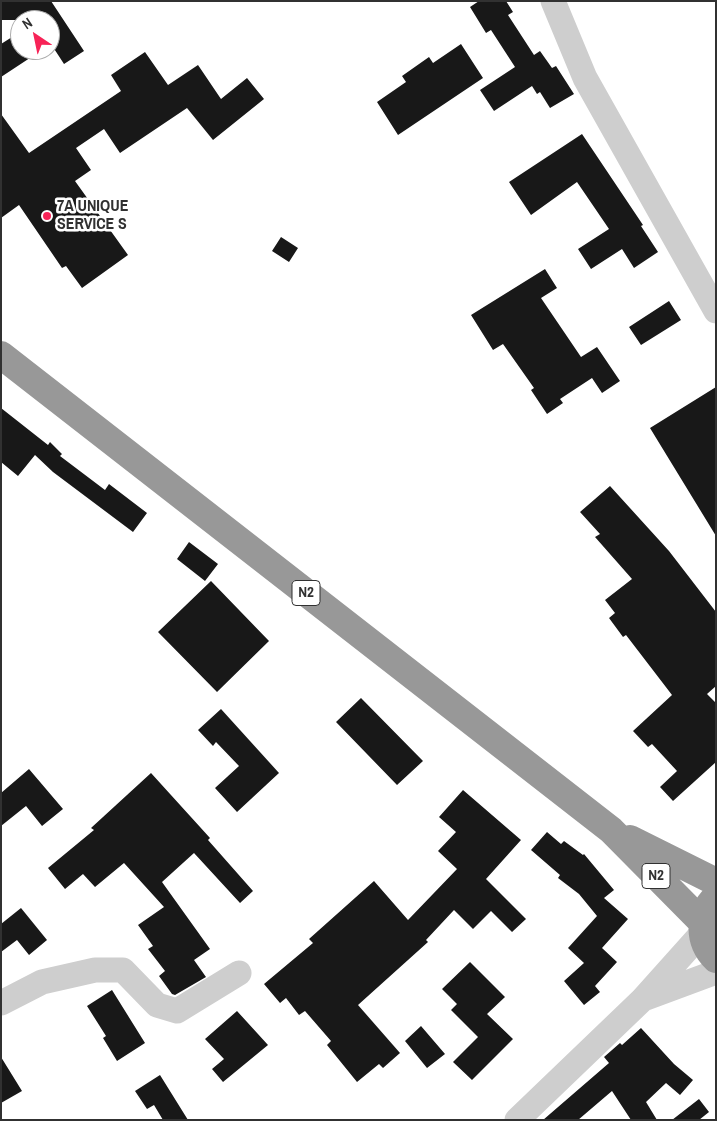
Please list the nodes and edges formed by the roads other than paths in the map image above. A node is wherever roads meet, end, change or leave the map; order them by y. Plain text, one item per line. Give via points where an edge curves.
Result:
1 (553, 1) edge
2 (716, 311) edge
3 (1, 356) edge
4 (611, 830) junction
5 (716, 882) edge
6 (716, 897) edge
7 (702, 928) junction
8 (716, 959) edge
9 (716, 972) edge
10 (239, 974) dead end
11 (642, 1000) junction
12 (1, 1003) edge
13 (517, 1120) edge

1 - 2 street via 585,78
3 - 4 highway, N2
4 - 5 highway, N2
4 - 7 highway, N2
6 - 7 highway via 705,911
7 - 8 highway via 705,944
7 - 11 street
9 - 11 street
10 - 12 street via 177,1011 157,1005 123,970 95,970 42,982
11 - 13 street

